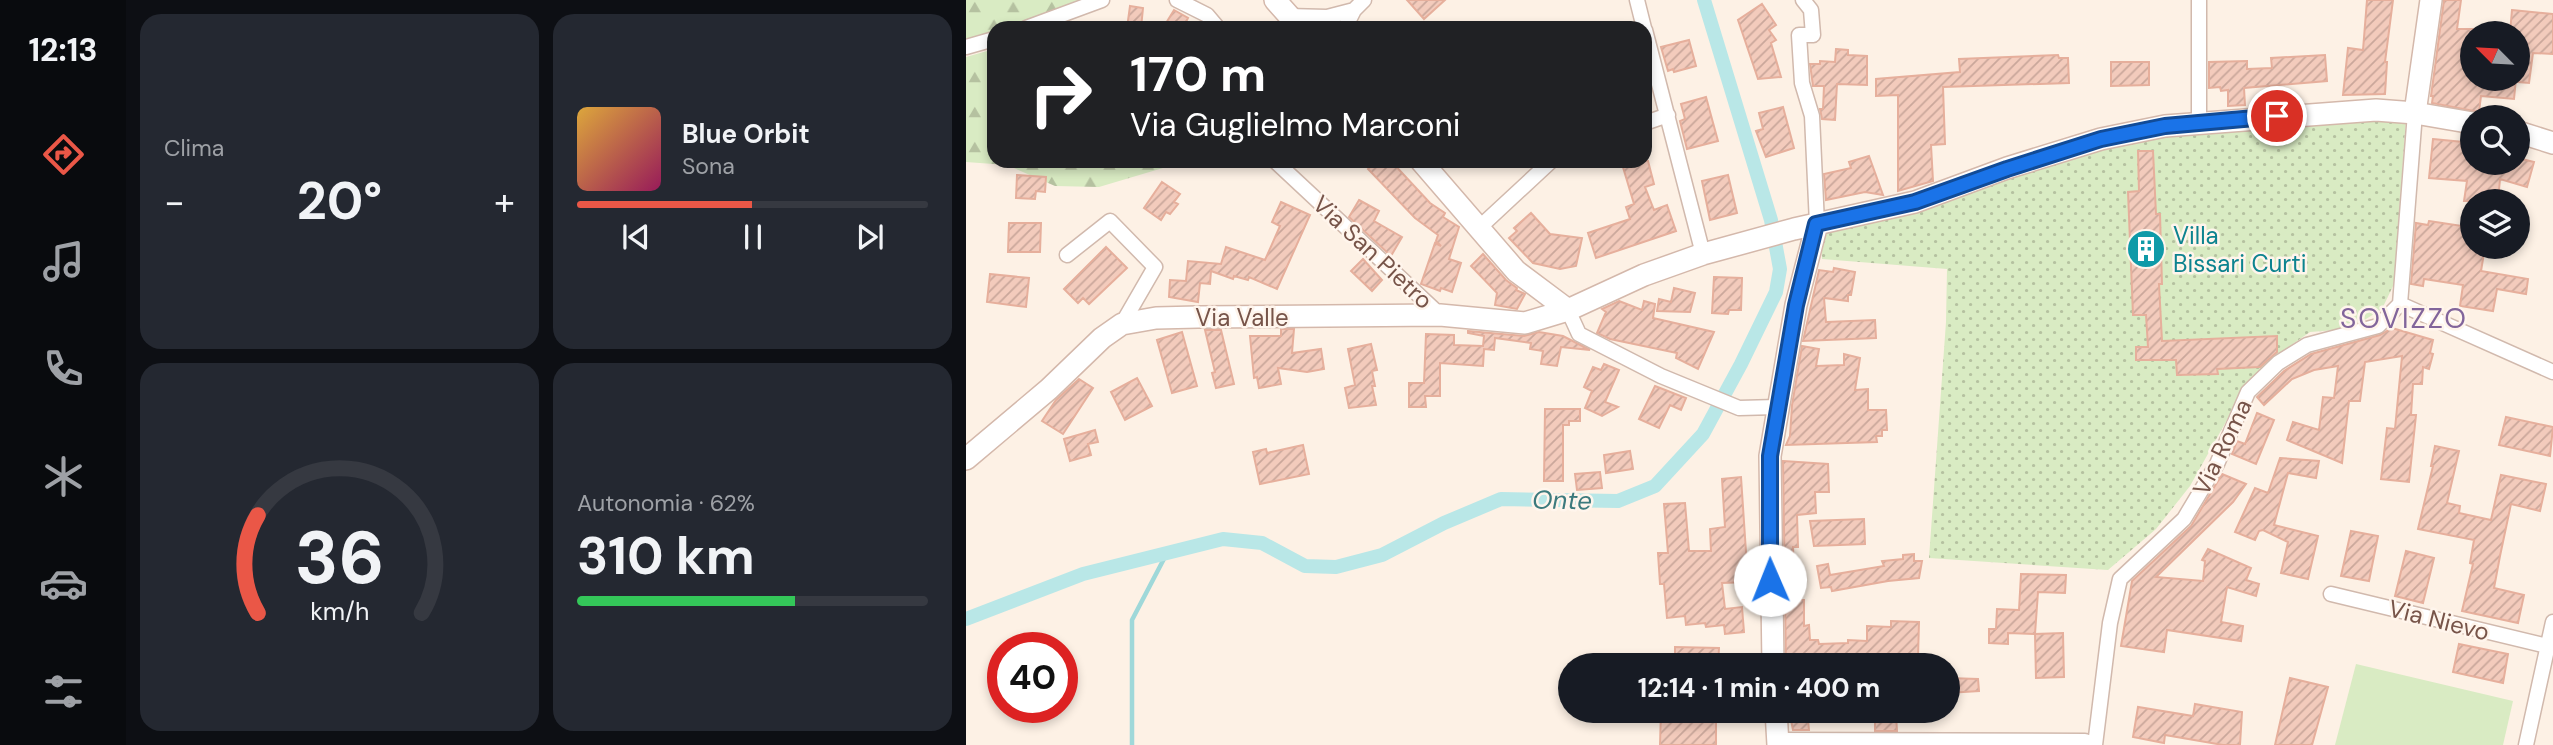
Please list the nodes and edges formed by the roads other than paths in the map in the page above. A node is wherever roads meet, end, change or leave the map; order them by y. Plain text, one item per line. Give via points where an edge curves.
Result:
1 (1102, 0) edge
2 (1177, 0) edge
3 (1637, 0) edge
4 (1803, 0) edge
5 (2199, 0) edge
6 (2431, 0) edge
7 (1359, 5) edge
8 (1288, 18) edge
9 (1045, 21) edge
10 (1212, 21) edge
11 (1315, 21) edge
12 (1326, 21) edge
13 (1349, 21) edge
14 (1643, 21) edge
15 (987, 40) edge
16 (966, 47) edge
17 (1652, 55) edge
18 (2415, 113) junction
19 (1668, 115) junction
20 (1652, 121) edge
21 (2460, 121) edge
22 (2199, 123) junction
23 (2530, 136) edge
24 (2553, 143) edge
25 (1282, 168) edge
26 (1427, 168) edge
27 (1543, 168) edge
28 (1816, 224) junction
29 (1480, 227) junction
30 (1703, 254) junction
31 (1067, 255) dead end
32 (2400, 303) junction
33 (1567, 310) junction
34 (1440, 315) junction
35 (1122, 324) junction
36 (2553, 372) edge
37 (1777, 407) junction
38 (966, 459) edge
39 (2331, 594) dead end
40 (2551, 633) edge
41 (1773, 653) edge
42 (1777, 723) edge
43 (1778, 743) edge
44 (2095, 745) edge
45 (2526, 745) edge

1 - 9 street
2 - 10 street
3 - 14 street
4 - 28 street via 1811,10 1802,83 1812,116
5 - 22 street
6 - 18 main road
7 - 12 street
7 - 13 street
8 - 11 street
15 - 16 street
17 - 19 street
18 - 21 main road, Via Valle
18 - 22 main road, Via Valle via 2376,110
18 - 32 street
19 - 20 street
19 - 30 street
22 - 28 main road, Via Valle via 2101,139 1915,202
23 - 24 main road
25 - 34 street, Via San Pietro
26 - 29 main road
27 - 29 street
28 - 30 main road, Via Valle
28 - 37 main road
29 - 33 main road via 1516,271
30 - 33 main road, Via Valle
31 - 35 street via 1110,221 1155,267
32 - 36 street
32 - 44 street, Via Roma via 2378,326 2307,345 2278,363 2248,392 2217,464 2185,519 2120,579
33 - 34 main road, Via Valle via 1525,323
33 - 37 street via 1579,334 1661,376 1739,408
34 - 35 main road, Via Valle via 1156,318
35 - 38 main road, Via Valle
37 - 41 main road via 1770,456
39 - 40 street, Via Nievo
40 - 45 street
42 - 43 main road
43 - 44 street via 2085,741

